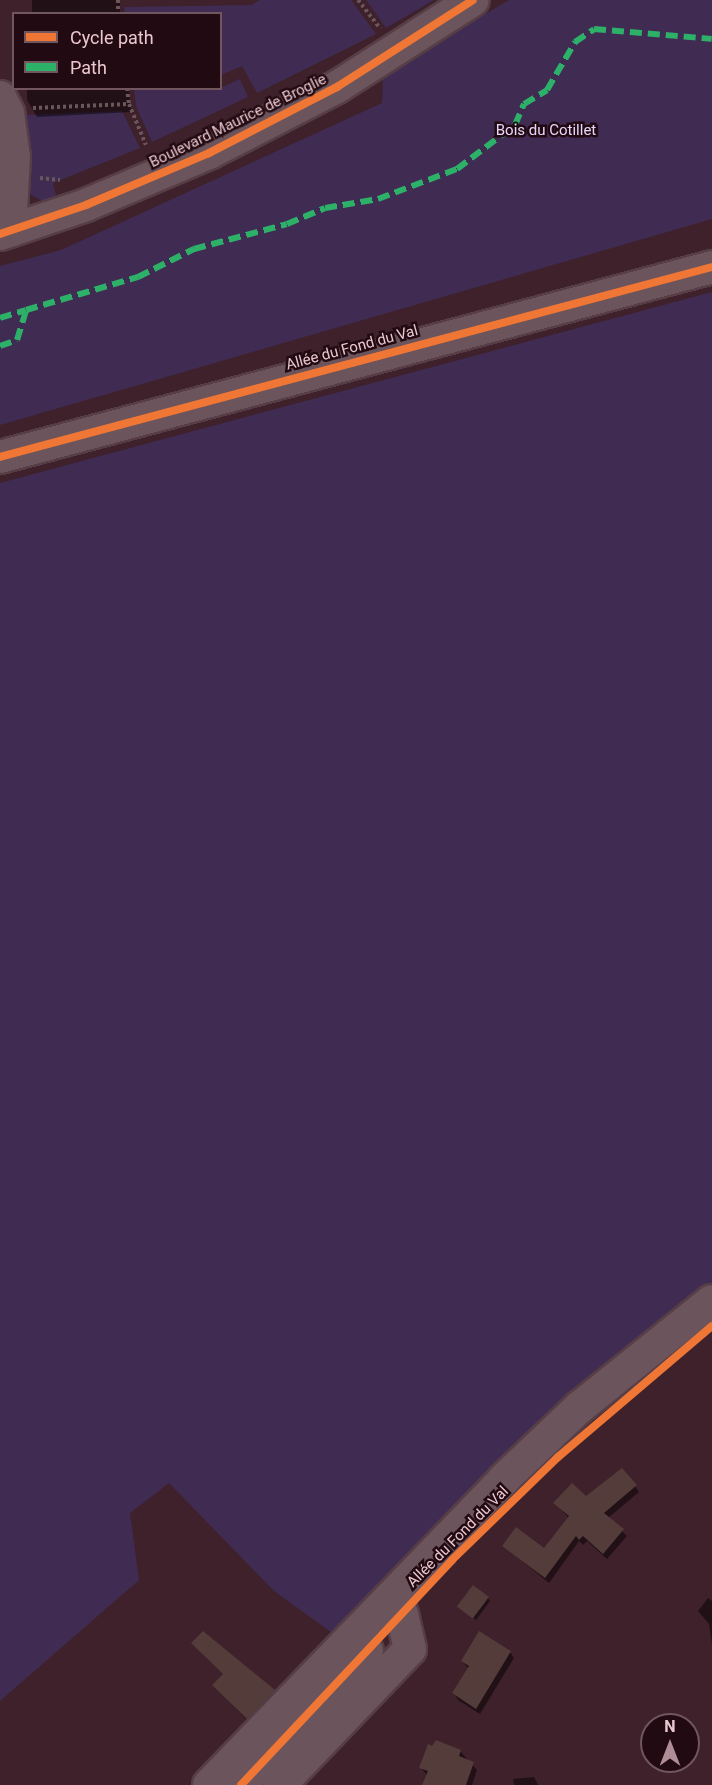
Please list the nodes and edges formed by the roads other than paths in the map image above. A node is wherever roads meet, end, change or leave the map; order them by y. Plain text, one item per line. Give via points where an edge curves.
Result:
1 (473, 0) edge
2 (0, 97) edge
3 (5, 233) edge
4 (712, 267) edge
5 (0, 457) edge
6 (712, 1301) edge
7 (712, 1326) edge
8 (333, 1707) junction
9 (209, 1785) edge
10 (241, 1785) edge
11 (280, 1785) edge

1 - 3 street, Boulevard Maurice de Broglie via 337,87 218,148 86,205
2 - 3 street via 8,113 14,157
4 - 5 street, Allée du Fond du Val
6 - 9 street via 588,1400 530,1455
7 - 8 street, Allée du Fond du Val via 558,1457 402,1613
8 - 10 street, Allée du Fond du Val
8 - 11 street

